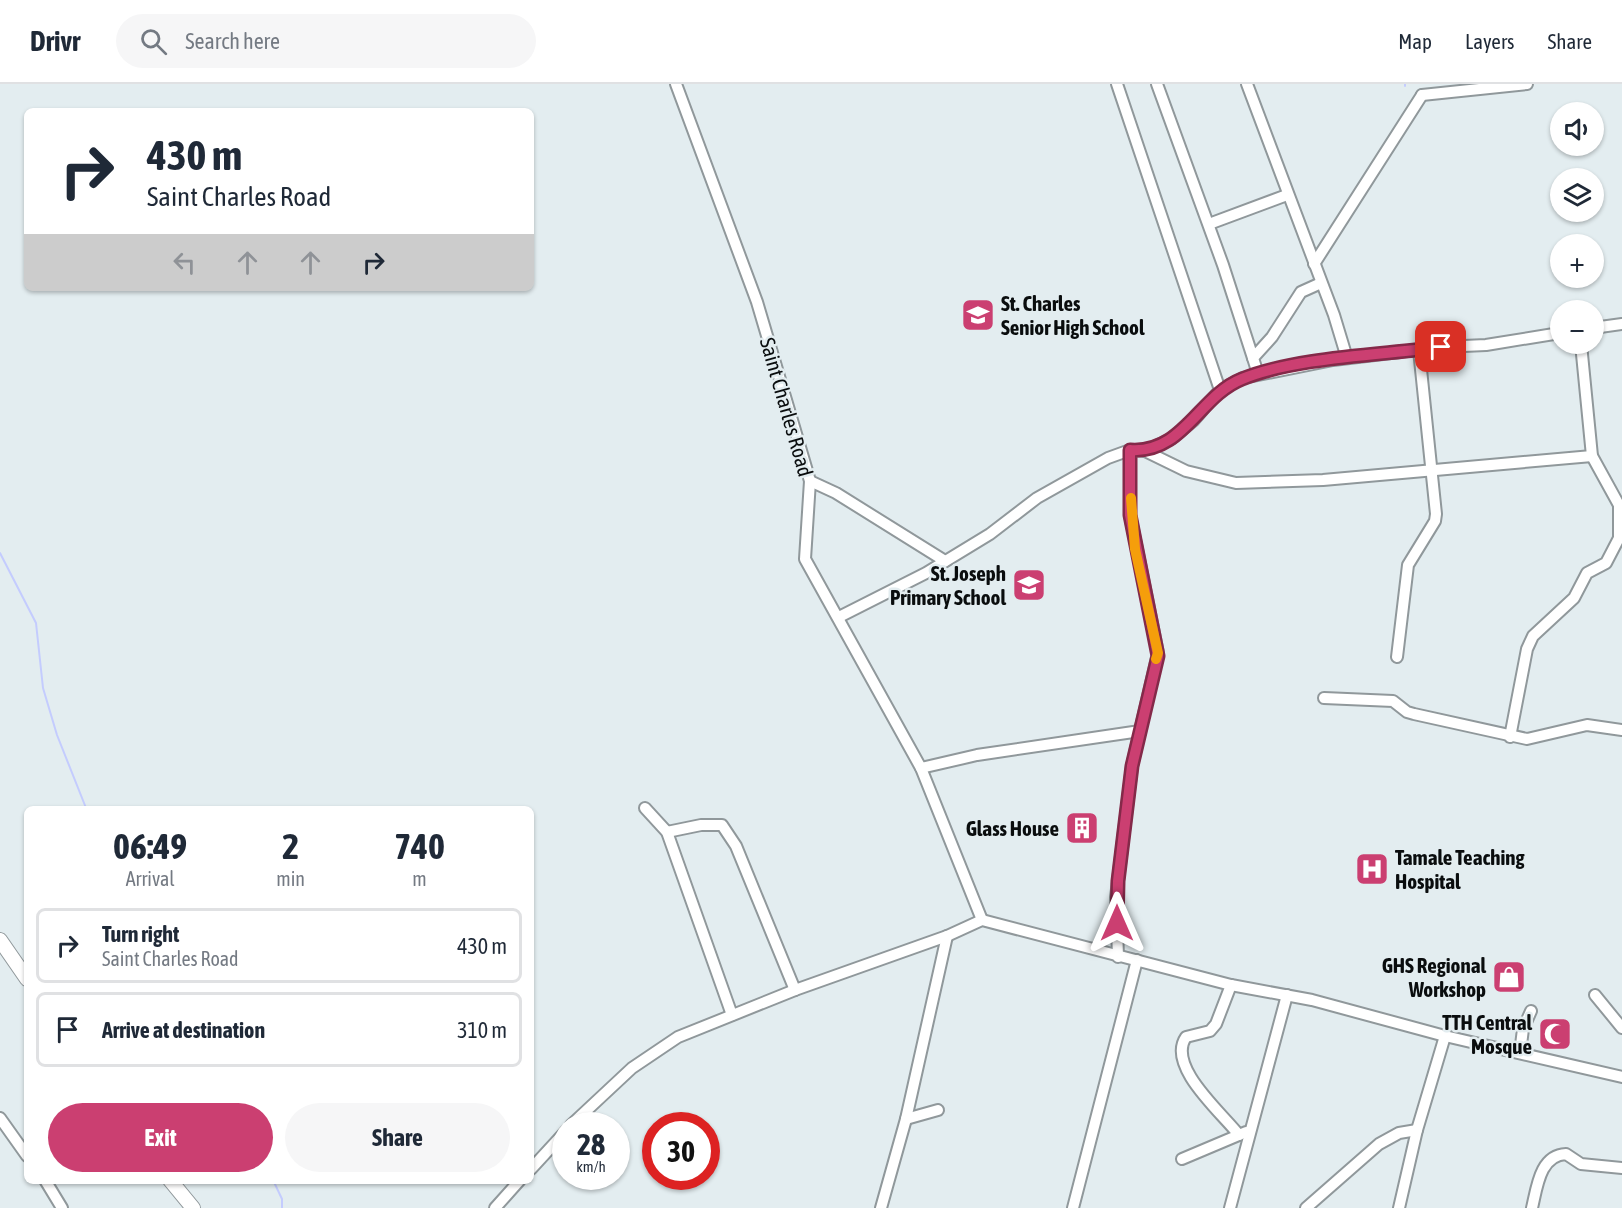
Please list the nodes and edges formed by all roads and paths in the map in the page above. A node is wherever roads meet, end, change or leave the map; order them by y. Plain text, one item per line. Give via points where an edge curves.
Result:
1 (676, 84) edge
2 (1117, 84) edge
3 (1157, 84) edge
4 (1247, 84) edge
5 (1417, 84) edge
6 (1527, 84) edge
7 (1422, 95) junction
8 (1287, 195) junction
9 (1209, 224) junction
10 (1314, 264) junction
11 (1321, 283) junction
12 (1622, 324) edge
13 (1604, 326) edge
14 (1550, 335) edge
15 (1419, 350) junction
16 (1582, 354) edge
17 (1253, 358) junction
18 (1347, 358) junction
19 (1258, 374) junction
20 (1220, 390) junction
21 (1130, 450) junction
22 (1145, 451) junction
23 (1592, 456) junction
24 (1432, 471) junction
25 (810, 481) junction
26 (945, 561) junction
27 (839, 617) junction
28 (1397, 657) dead end
29 (1324, 698) dead end
30 (1622, 730) edge
31 (1140, 731) junction
32 (1510, 737) junction
33 (921, 768) junction
34 (645, 808) dead end
35 (667, 832) junction
36 (982, 920) junction
37 (948, 936) junction
38 (0, 940) edge
39 (1118, 957) junction
40 (1137, 960) junction
41 (24, 975) edge
42 (1231, 985) junction
43 (795, 990) junction
44 (1287, 995) junction
45 (1595, 995) dead end
46 (1531, 1011) dead end
47 (732, 1015) junction
48 (1622, 1028) edge
49 (1444, 1036) junction
50 (1520, 1053) junction
51 (1622, 1077) edge
52 (938, 1110) dead end
53 (585, 1112) edge
54 (0, 1118) edge
55 (906, 1119) junction
56 (1417, 1130) junction
57 (1245, 1133) junction
58 (552, 1146) edge
59 (24, 1152) edge
60 (1182, 1159) dead end
61 (534, 1165) edge
62 (1622, 1168) edge
63 (47, 1184) edge
64 (173, 1184) edge
65 (516, 1184) edge
66 (62, 1208) edge
67 (192, 1208) edge
68 (495, 1208) edge
69 (881, 1208) edge
70 (1073, 1208) edge
71 (1230, 1208) edge
72 (1306, 1208) edge
73 (1399, 1208) edge
74 (1532, 1208) edge

1 - 25 street, Saint Charles Road via 757,302
2 - 20 street
3 - 9 street
4 - 8 street
5 - 7 street
6 - 7 street
7 - 10 street
8 - 9 street
8 - 10 street
9 - 17 street
10 - 11 street
11 - 17 street via 1300,292 1272,337
11 - 18 street
12 - 13 street
14 - 15 street
15 - 18 street
15 - 24 street
16 - 23 street
17 - 19 street
18 - 19 street
19 - 20 street
20 - 22 street via 1184,430
21 - 22 street
21 - 26 street via 1037,498 990,534
21 - 31 street via 1130,515 1158,653
22 - 24 street via 1186,471 1236,483
23 - 24 street
23 - 32 street via 1619,505 1618,538 1606,562 1587,573 1574,598 1533,636
24 - 28 street via 1435,521 1408,565
25 - 26 street
25 - 27 street, Saint Charles Road via 806,559
26 - 27 street
27 - 33 street, Saint Charles Road
29 - 32 street via 1393,702 1407,712
30 - 32 street via 1587,725 1527,739
31 - 33 street via 977,755
31 - 39 street via 1116,897
33 - 36 street, Saint Charles Road
34 - 35 street
35 - 43 street via 722,825 736,846
35 - 47 street
36 - 37 street
36 - 39 street
37 - 43 street
37 - 55 street
38 - 41 main road
39 - 40 street
40 - 42 street
40 - 70 street
42 - 44 street
42 - 57 street via 1216,1024 1210,1031 1186,1037 1181,1053 1191,1079
43 - 47 street
44 - 49 street
44 - 57 street
45 - 48 street
46 - 50 street via 1522,1029
47 - 53 street via 678,1037 632,1068
49 - 50 street
49 - 56 street
50 - 51 street
52 - 55 street
54 - 59 street
55 - 69 street
56 - 72 street via 1399,1133 1380,1144
56 - 73 street
57 - 60 street
57 - 71 street
58 - 61 street
62 - 74 street via 1581,1164 1566,1154 1552,1157 1545,1165
63 - 66 street
64 - 67 main road
65 - 68 street

